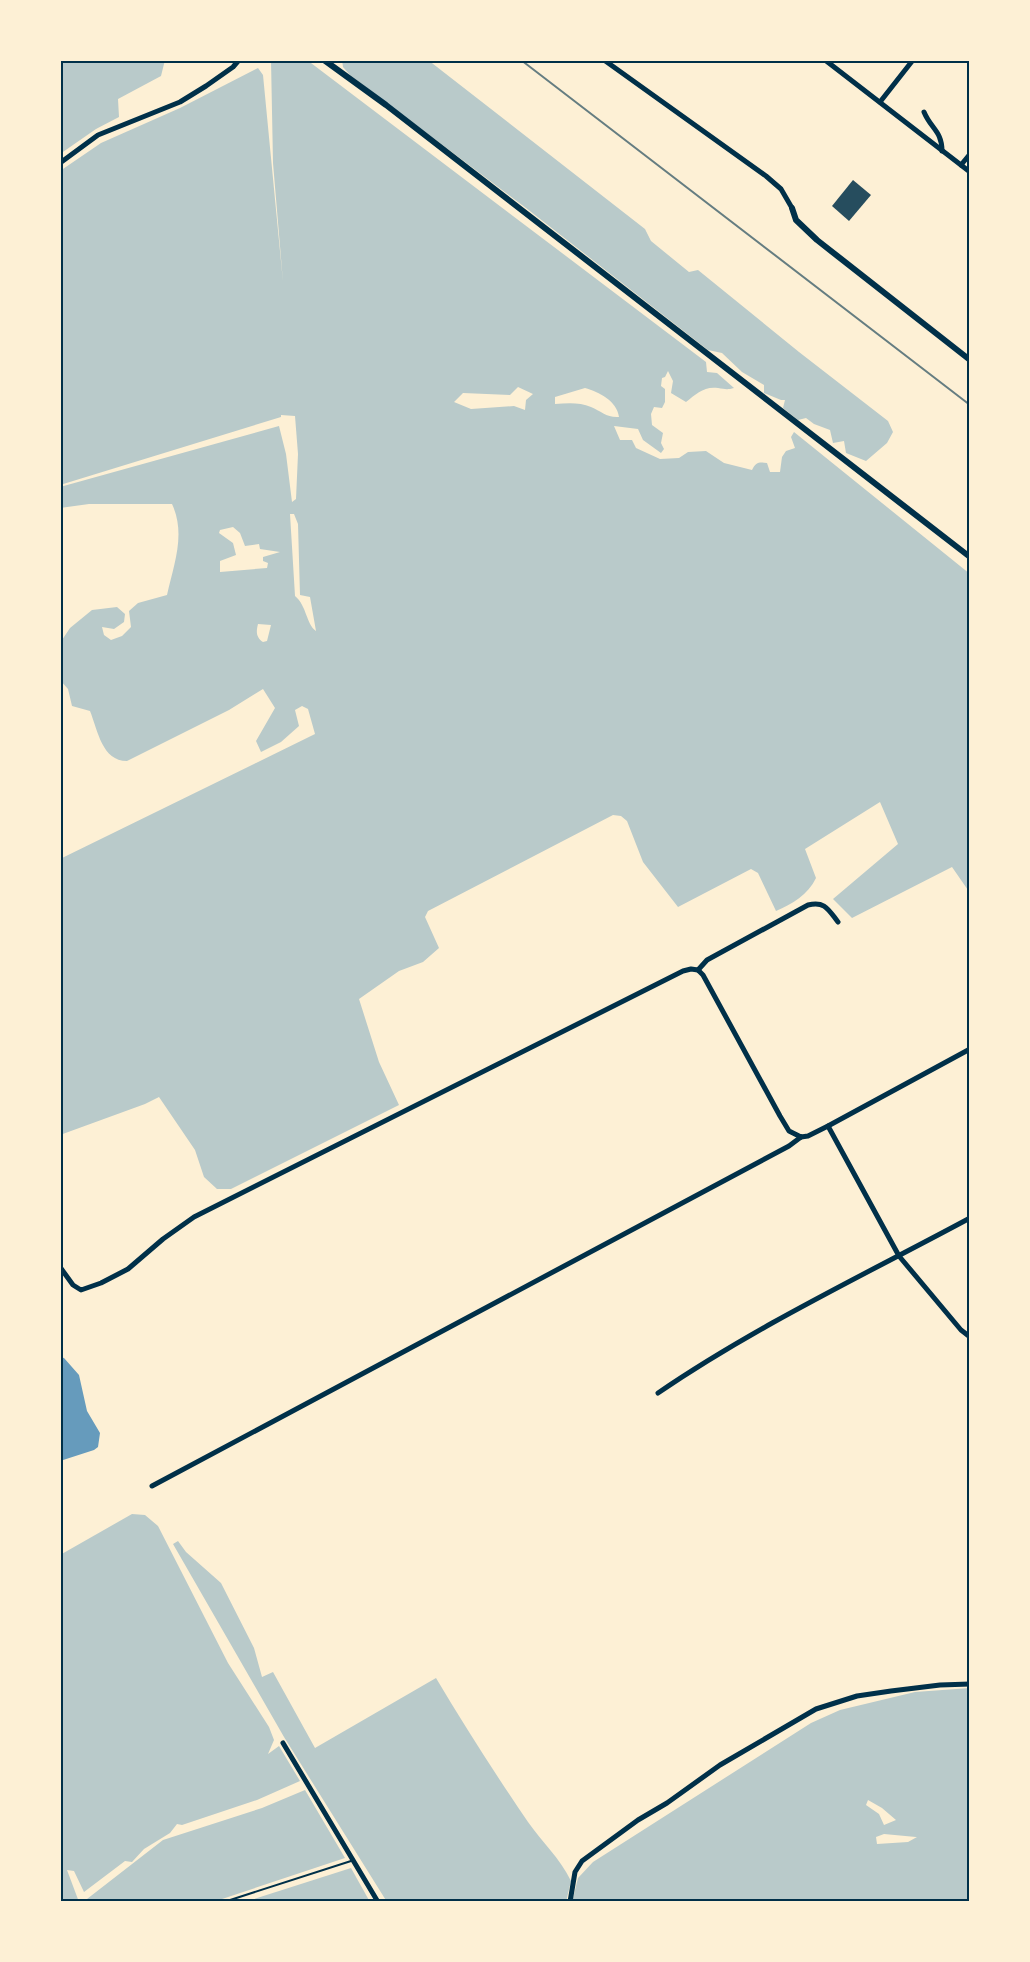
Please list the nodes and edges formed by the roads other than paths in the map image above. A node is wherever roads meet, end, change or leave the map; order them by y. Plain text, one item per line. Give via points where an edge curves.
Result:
1 (238, 60) edge
2 (324, 60) edge
3 (604, 60) edge
4 (825, 60) edge
5 (913, 60) edge
6 (880, 102) junction
7 (924, 112) dead end
8 (942, 151) junction
9 (970, 154) edge
10 (60, 163) edge
11 (961, 165) junction
12 (970, 172) edge
13 (792, 208) joint
14 (970, 360) edge
15 (970, 557) edge
16 (838, 922) dead end
17 (698, 970) junction
18 (970, 1049) edge
19 (828, 1126) junction
20 (801, 1137) junction
21 (970, 1218) edge
22 (899, 1256) junction
23 (60, 1267) edge
24 (970, 1337) edge
25 (658, 1393) dead end
26 (152, 1486) dead end
27 (970, 1684) edge
28 (283, 1743) dead end
29 (354, 1860) junction
30 (224, 1902) edge
31 (378, 1902) edge
32 (570, 1902) edge

1 - 10 street via 180,102 98,135
2 - 15 street
3 - 13 street via 766,176 781,189
4 - 6 street
5 - 6 street
6 - 8 street
7 - 8 street via 942,138
8 - 11 street
9 - 11 street
11 - 12 street
13 - 14 street via 796,220 817,240
16 - 17 street via 825,905 808,906 707,960
17 - 20 street via 789,1131
17 - 23 street via 683,971 194,1217 128,1269 101,1283 81,1290
18 - 19 street
19 - 20 street
19 - 22 street
20 - 26 street
21 - 22 street
22 - 24 street
22 - 25 street via 738,1343
27 - 32 street via 891,1690 816,1709 720,1766 582,1861 574,1872
28 - 29 street
29 - 30 lane
29 - 31 street

